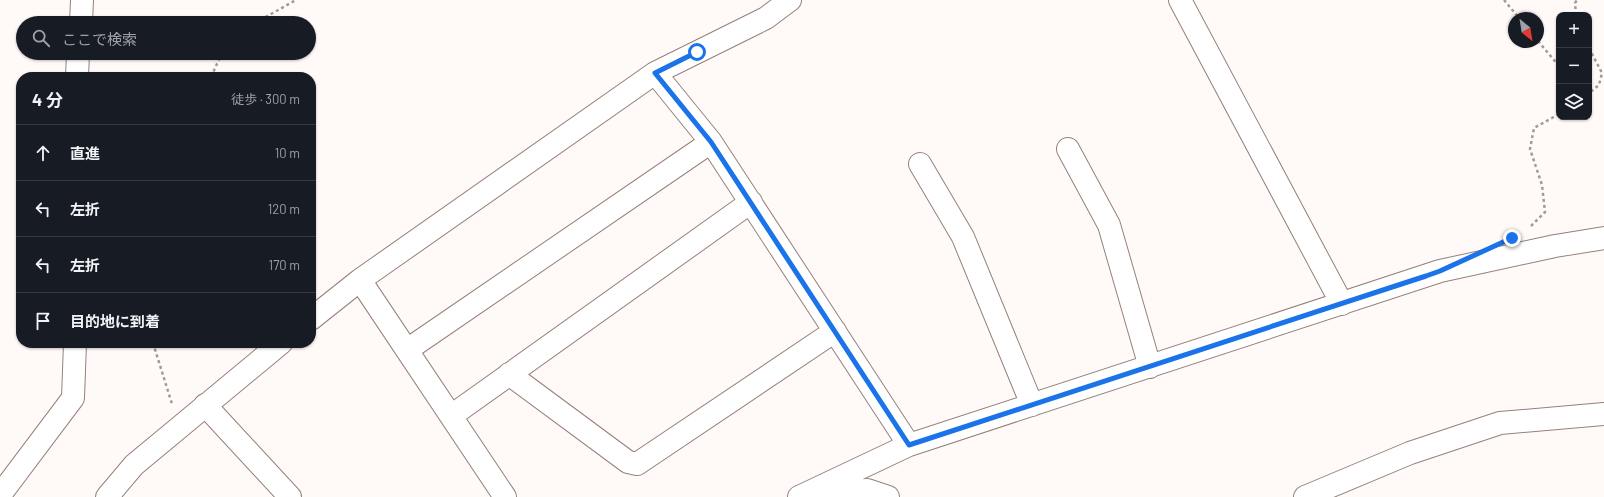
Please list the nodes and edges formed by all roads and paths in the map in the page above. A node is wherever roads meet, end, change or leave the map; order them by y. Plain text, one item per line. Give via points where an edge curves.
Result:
1 (82, 0) edge
2 (296, 0) edge
3 (790, 0) edge
4 (1180, 0) edge
5 (1504, 0) edge
6 (1577, 0) edge
7 (1514, 12) edge
8 (1576, 12) edge
9 (81, 16) edge
10 (267, 16) edge
11 (1544, 48) edge
12 (1592, 54) edge
13 (78, 60) edge
14 (219, 60) edge
15 (1556, 62) edge
16 (77, 72) edge
17 (213, 72) edge
18 (655, 73) junction
19 (1592, 91) edge
20 (1556, 116) edge
21 (711, 142) junction
22 (1068, 149) dead end
23 (920, 164) dead end
24 (751, 202) junction
25 (1526, 231) dead end
26 (1604, 238) edge
27 (360, 280) junction
28 (1342, 304) junction
29 (316, 315) edge
30 (835, 331) junction
31 (75, 348) edge
32 (155, 348) edge
33 (275, 348) edge
34 (407, 350) junction
35 (1150, 367) junction
36 (509, 374) junction
37 (205, 405) junction
38 (1032, 405) junction
39 (1604, 414) edge
40 (450, 416) junction
41 (179, 427) junction
42 (909, 445) junction
43 (805, 494) edge
44 (0, 495) edge
45 (107, 497) edge
46 (290, 497) edge
47 (505, 497) edge
48 (888, 497) edge
49 (1305, 497) edge

1 - 9 street
2 - 10 path
3 - 18 street via 766,18
4 - 28 street
5 - 7 path
6 - 8 path
11 - 15 path
12 - 19 path via 1602,73 1599,85
13 - 16 street
14 - 17 path
18 - 21 street
18 - 27 street
20 - 25 path via 1534,128 1530,149 1542,186 1545,212
21 - 24 street
21 - 34 street
22 - 35 street via 1109,225
23 - 38 street via 963,237
24 - 30 street
24 - 36 street
26 - 28 street via 1440,271
27 - 29 street
27 - 34 street
28 - 35 street
30 - 36 street via 637,464 628,462
30 - 42 street
31 - 44 street via 72,398
32 - 41 path
33 - 37 street
34 - 40 street
35 - 38 street
36 - 40 street
37 - 41 street
37 - 46 street
38 - 42 street
39 - 49 street via 1500,423 1410,452
40 - 47 street
41 - 45 street via 134,465
42 - 43 street
43 - 48 street via 867,490

